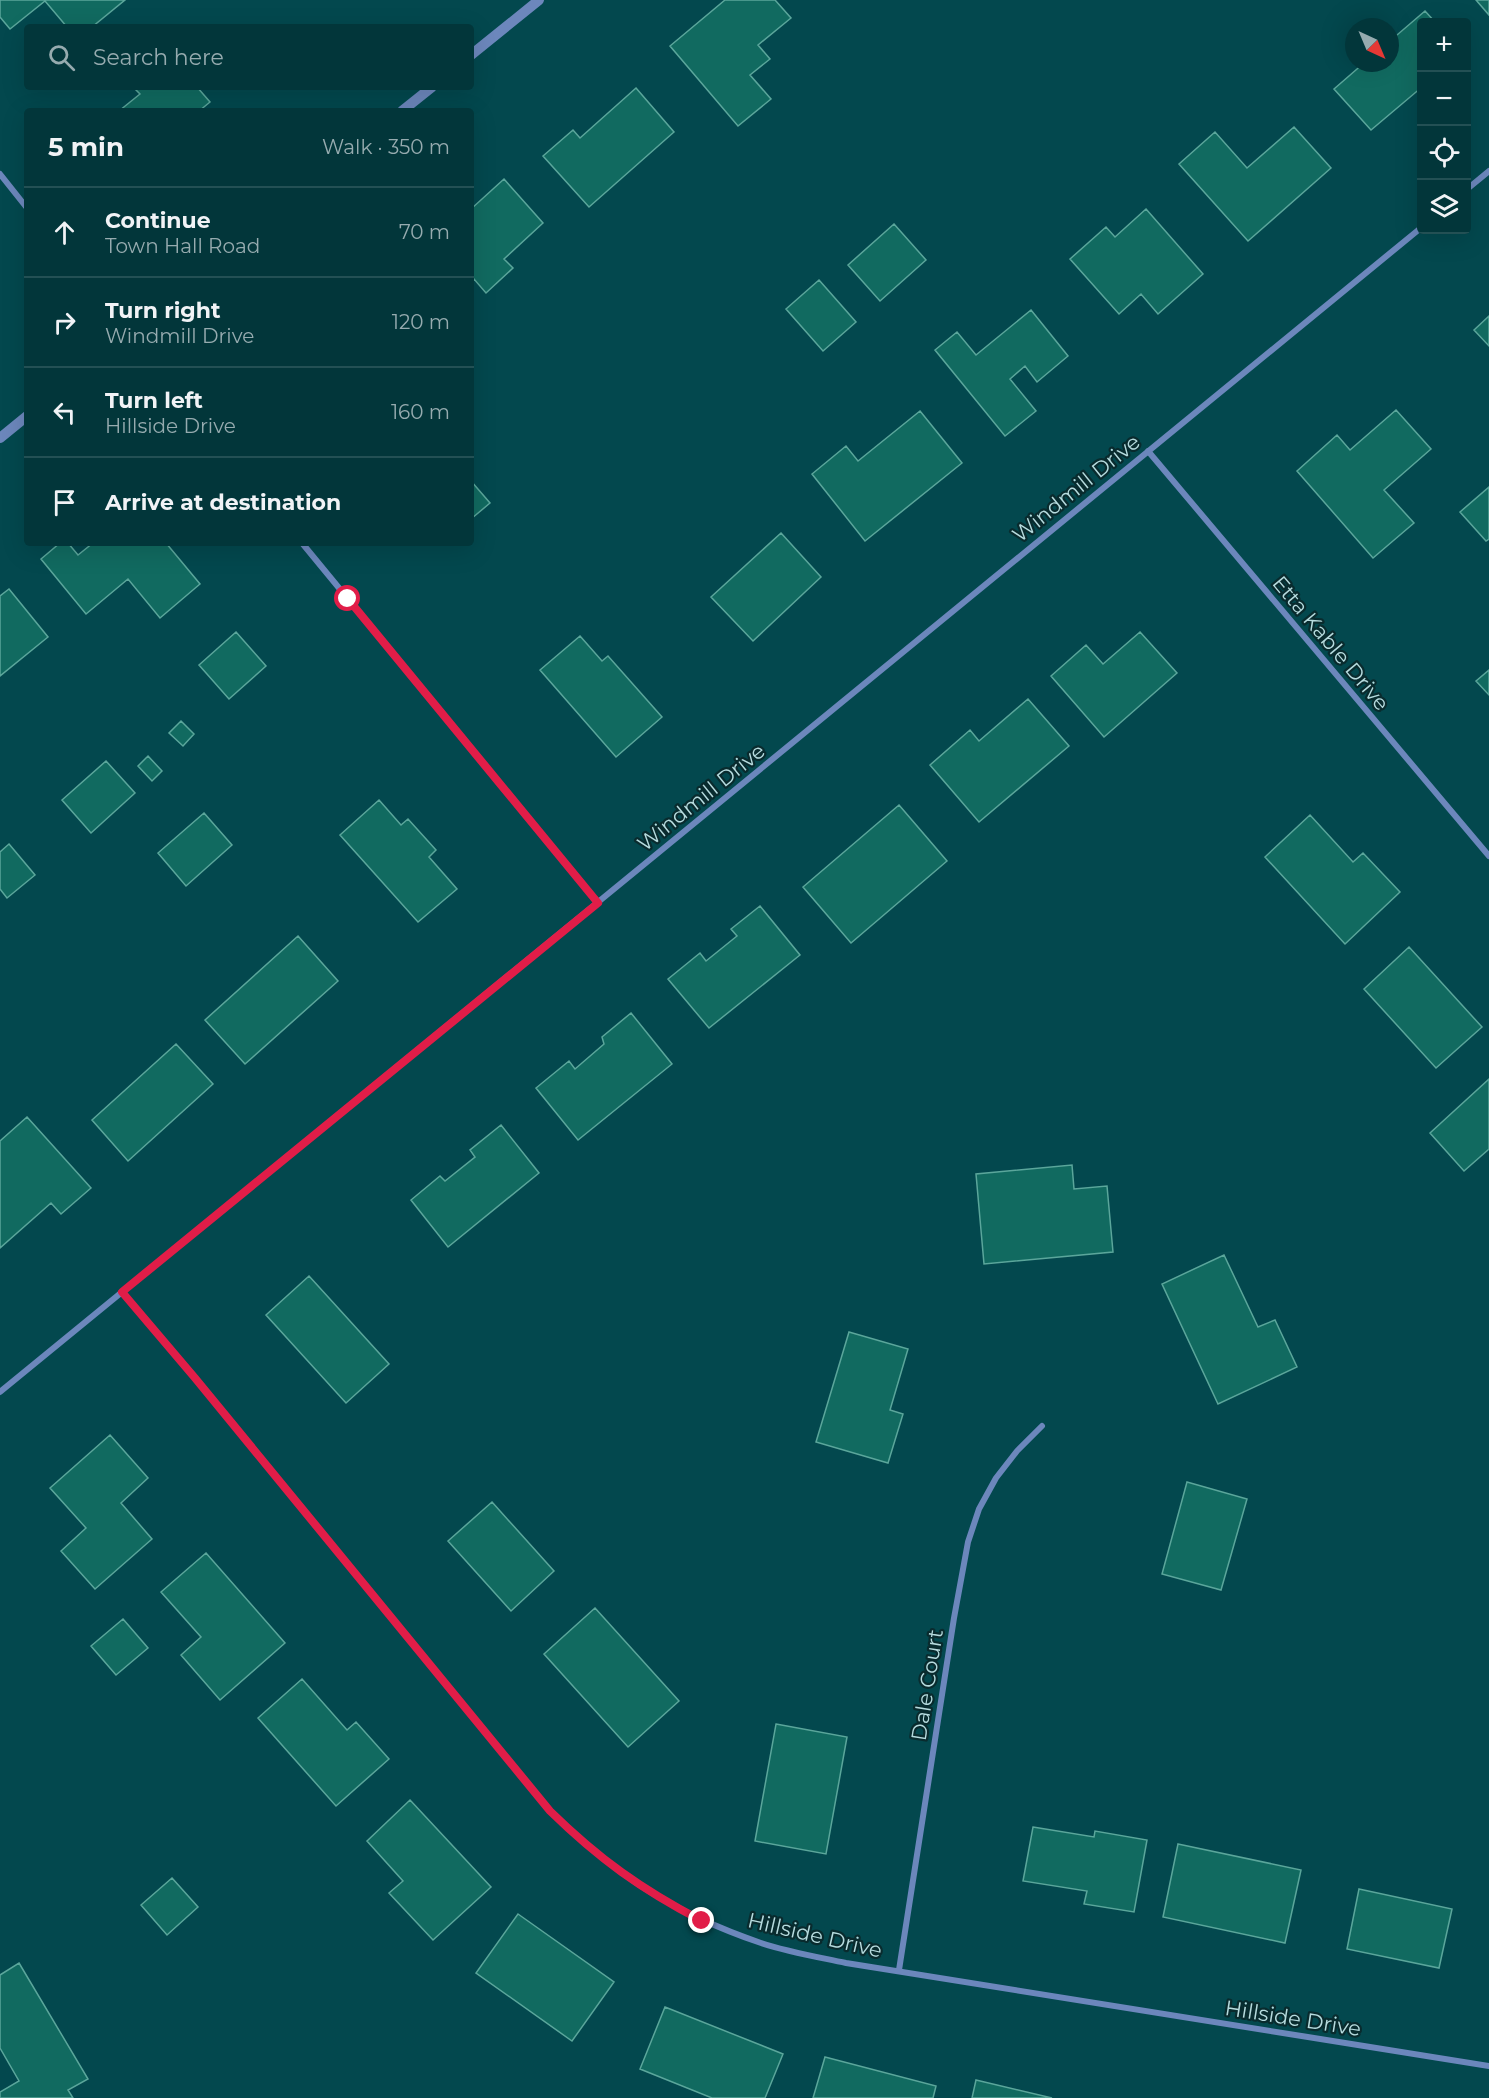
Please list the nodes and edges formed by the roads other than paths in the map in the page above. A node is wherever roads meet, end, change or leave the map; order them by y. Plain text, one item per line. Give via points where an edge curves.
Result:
1 (539, 0) edge
2 (474, 53) edge
3 (428, 90) edge
4 (406, 108) edge
5 (1489, 171) edge
6 (0, 174) edge
7 (1471, 187) edge
8 (24, 204) edge
9 (1417, 231) edge
10 (24, 418) edge
11 (0, 438) edge
12 (1148, 451) junction
13 (304, 546) edge
14 (1489, 856) edge
15 (598, 903) junction
16 (122, 1292) junction
17 (0, 1392) edge
18 (1042, 1426) dead end
19 (899, 1970) junction
20 (1489, 2066) edge

1 - 2 street
3 - 4 street
5 - 7 street
6 - 8 street
9 - 12 street, Windmill Drive
10 - 11 street
12 - 14 street, Etta Kable Drive
12 - 15 street, Windmill Drive
13 - 15 street
15 - 16 street, Windmill Drive
16 - 17 street, Windmill Drive
16 - 19 street, Hillside Drive via 550,1811 585,1845 624,1876 702,1921 764,1944 846,1963
18 - 19 street, Dale Court via 996,1478 979,1509 968,1542
19 - 20 street, Hillside Drive

